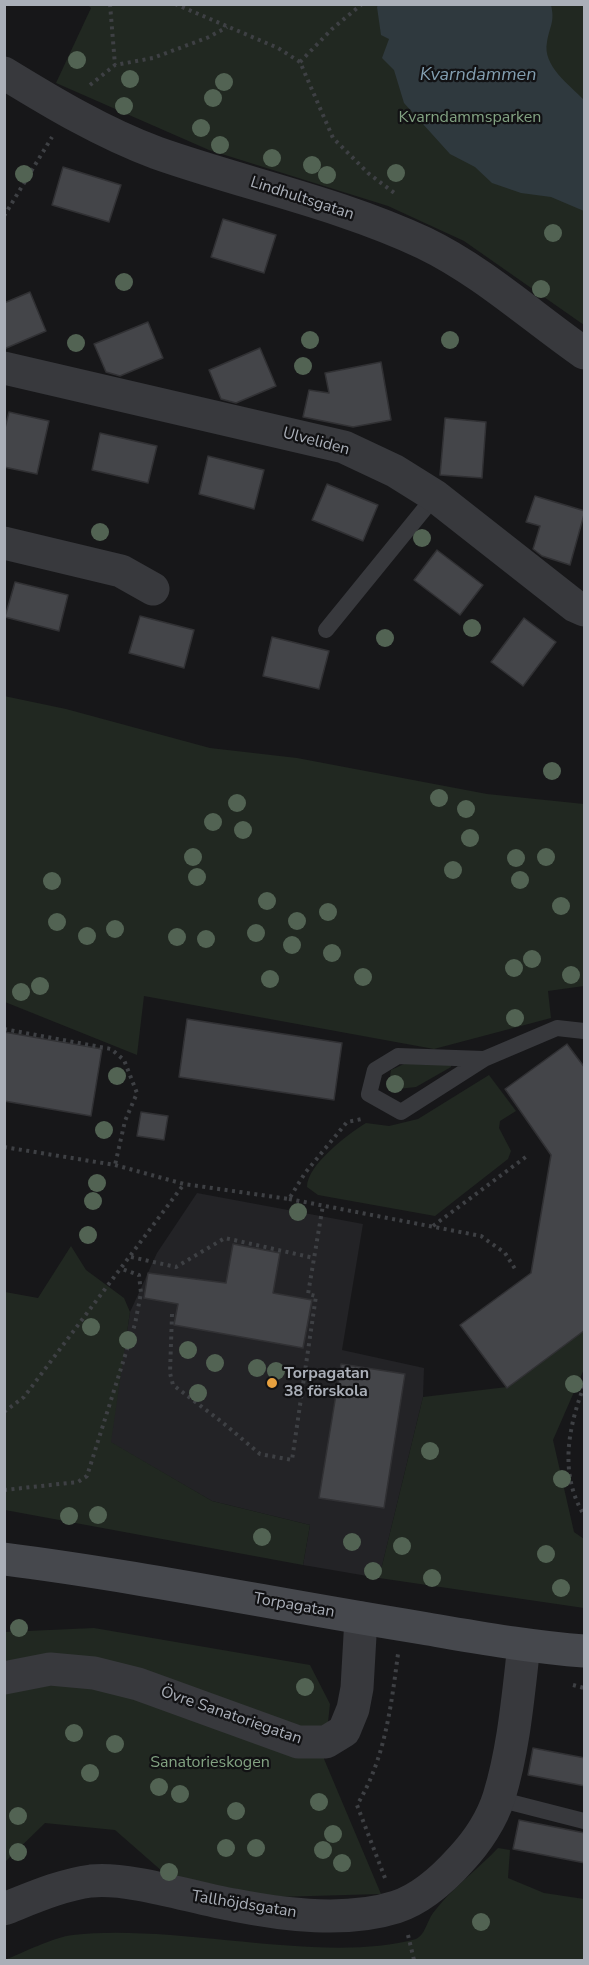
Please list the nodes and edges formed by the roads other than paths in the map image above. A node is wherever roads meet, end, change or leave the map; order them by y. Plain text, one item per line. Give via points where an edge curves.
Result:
1 (4, 73) edge
2 (585, 353) edge
3 (4, 368) edge
4 (435, 496) junction
5 (4, 543) edge
6 (153, 589) dead end
7 (585, 610) edge
8 (326, 630) dead end
9 (585, 1031) edge
10 (484, 1059) junction
11 (4, 1558) edge
12 (361, 1618) junction
13 (524, 1645) junction
14 (585, 1651) edge
15 (4, 1678) edge
16 (498, 1799) junction
17 (585, 1821) edge
18 (4, 1909) edge

1 - 2 street, Lindhultsgatan via 67,111 156,152 377,223 424,244 470,269
3 - 4 street, Ulveliden via 344,447 395,471
4 - 7 street, Ulveliden
4 - 8 lane
5 - 6 street via 121,571
9 - 10 lane via 557,1028
10 - 10 lane via 398,1056 375,1070 369,1094 401,1112
11 - 12 street, Torpagatan via 178,1584
12 - 13 street, Torpagatan
12 - 15 street, Övre Sanatoriegatan via 353,1709 344,1731 326,1742 298,1742 138,1684 94,1673 50,1669
13 - 14 street, Torpagatan
13 - 16 street, Tallhöjdsgatan via 511,1745
16 - 17 lane
16 - 18 street, Tallhöjdsgatan via 483,1830 449,1872 397,1907 340,1916 286,1914 142,1886 92,1881 56,1889

